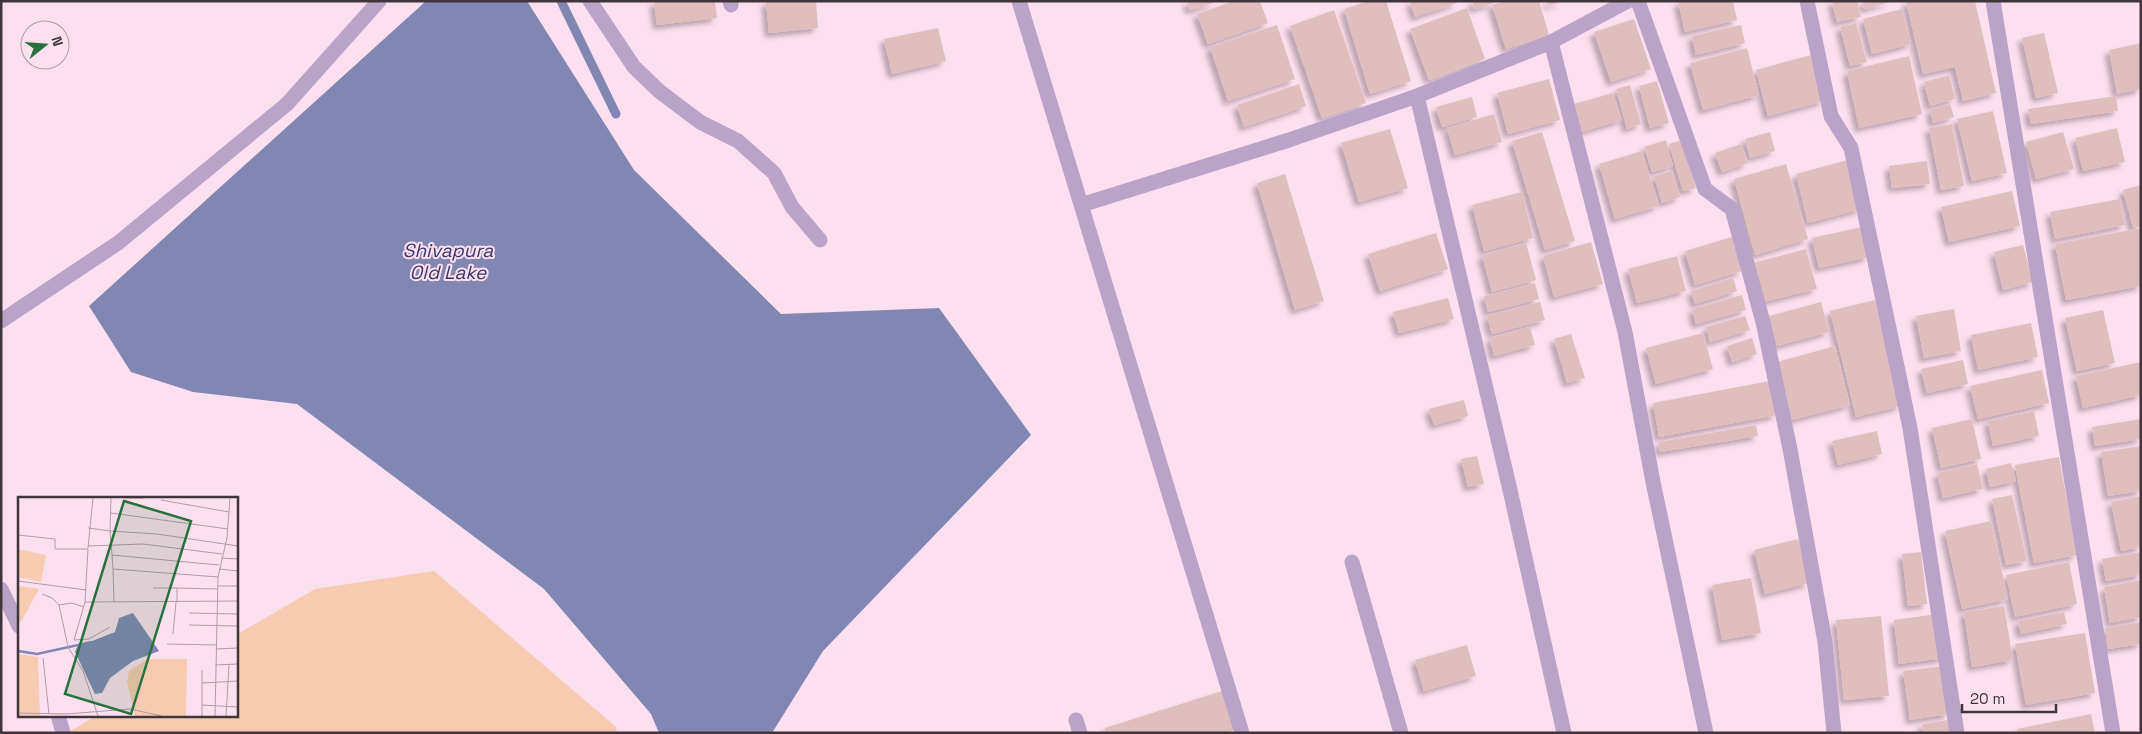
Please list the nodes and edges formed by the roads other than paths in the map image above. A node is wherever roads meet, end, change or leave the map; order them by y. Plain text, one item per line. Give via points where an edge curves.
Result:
1 (379, 1) edge
2 (590, 1) edge
3 (1019, 1) edge
4 (1628, 1) edge
5 (1638, 1) edge
6 (1806, 1) edge
7 (1993, 1) edge
8 (1551, 42) junction
9 (1417, 96) junction
10 (1081, 205) junction
11 (820, 240) dead end
12 (1, 321) edge
13 (1352, 562) dead end
14 (1, 589) edge
15 (18, 624) edge
16 (58, 716) edge
17 (63, 733) edge
18 (1242, 733) edge
19 (1401, 733) edge
20 (1564, 733) edge
21 (1706, 733) edge
22 (1834, 733) edge
23 (1957, 733) edge
24 (2113, 733) edge

1 - 12 street via 287,104 118,243
2 - 11 street via 634,67 659,91 700,122 738,141 774,173 792,207
3 - 10 street
4 - 8 street
5 - 22 street via 1705,189 1732,209 1763,322 1825,642
6 - 23 street via 1831,116 1851,148 1910,428
7 - 24 street
8 - 9 street
8 - 21 street via 1625,332
9 - 10 street
9 - 20 street
10 - 18 street
13 - 19 street
14 - 15 street
16 - 17 street

